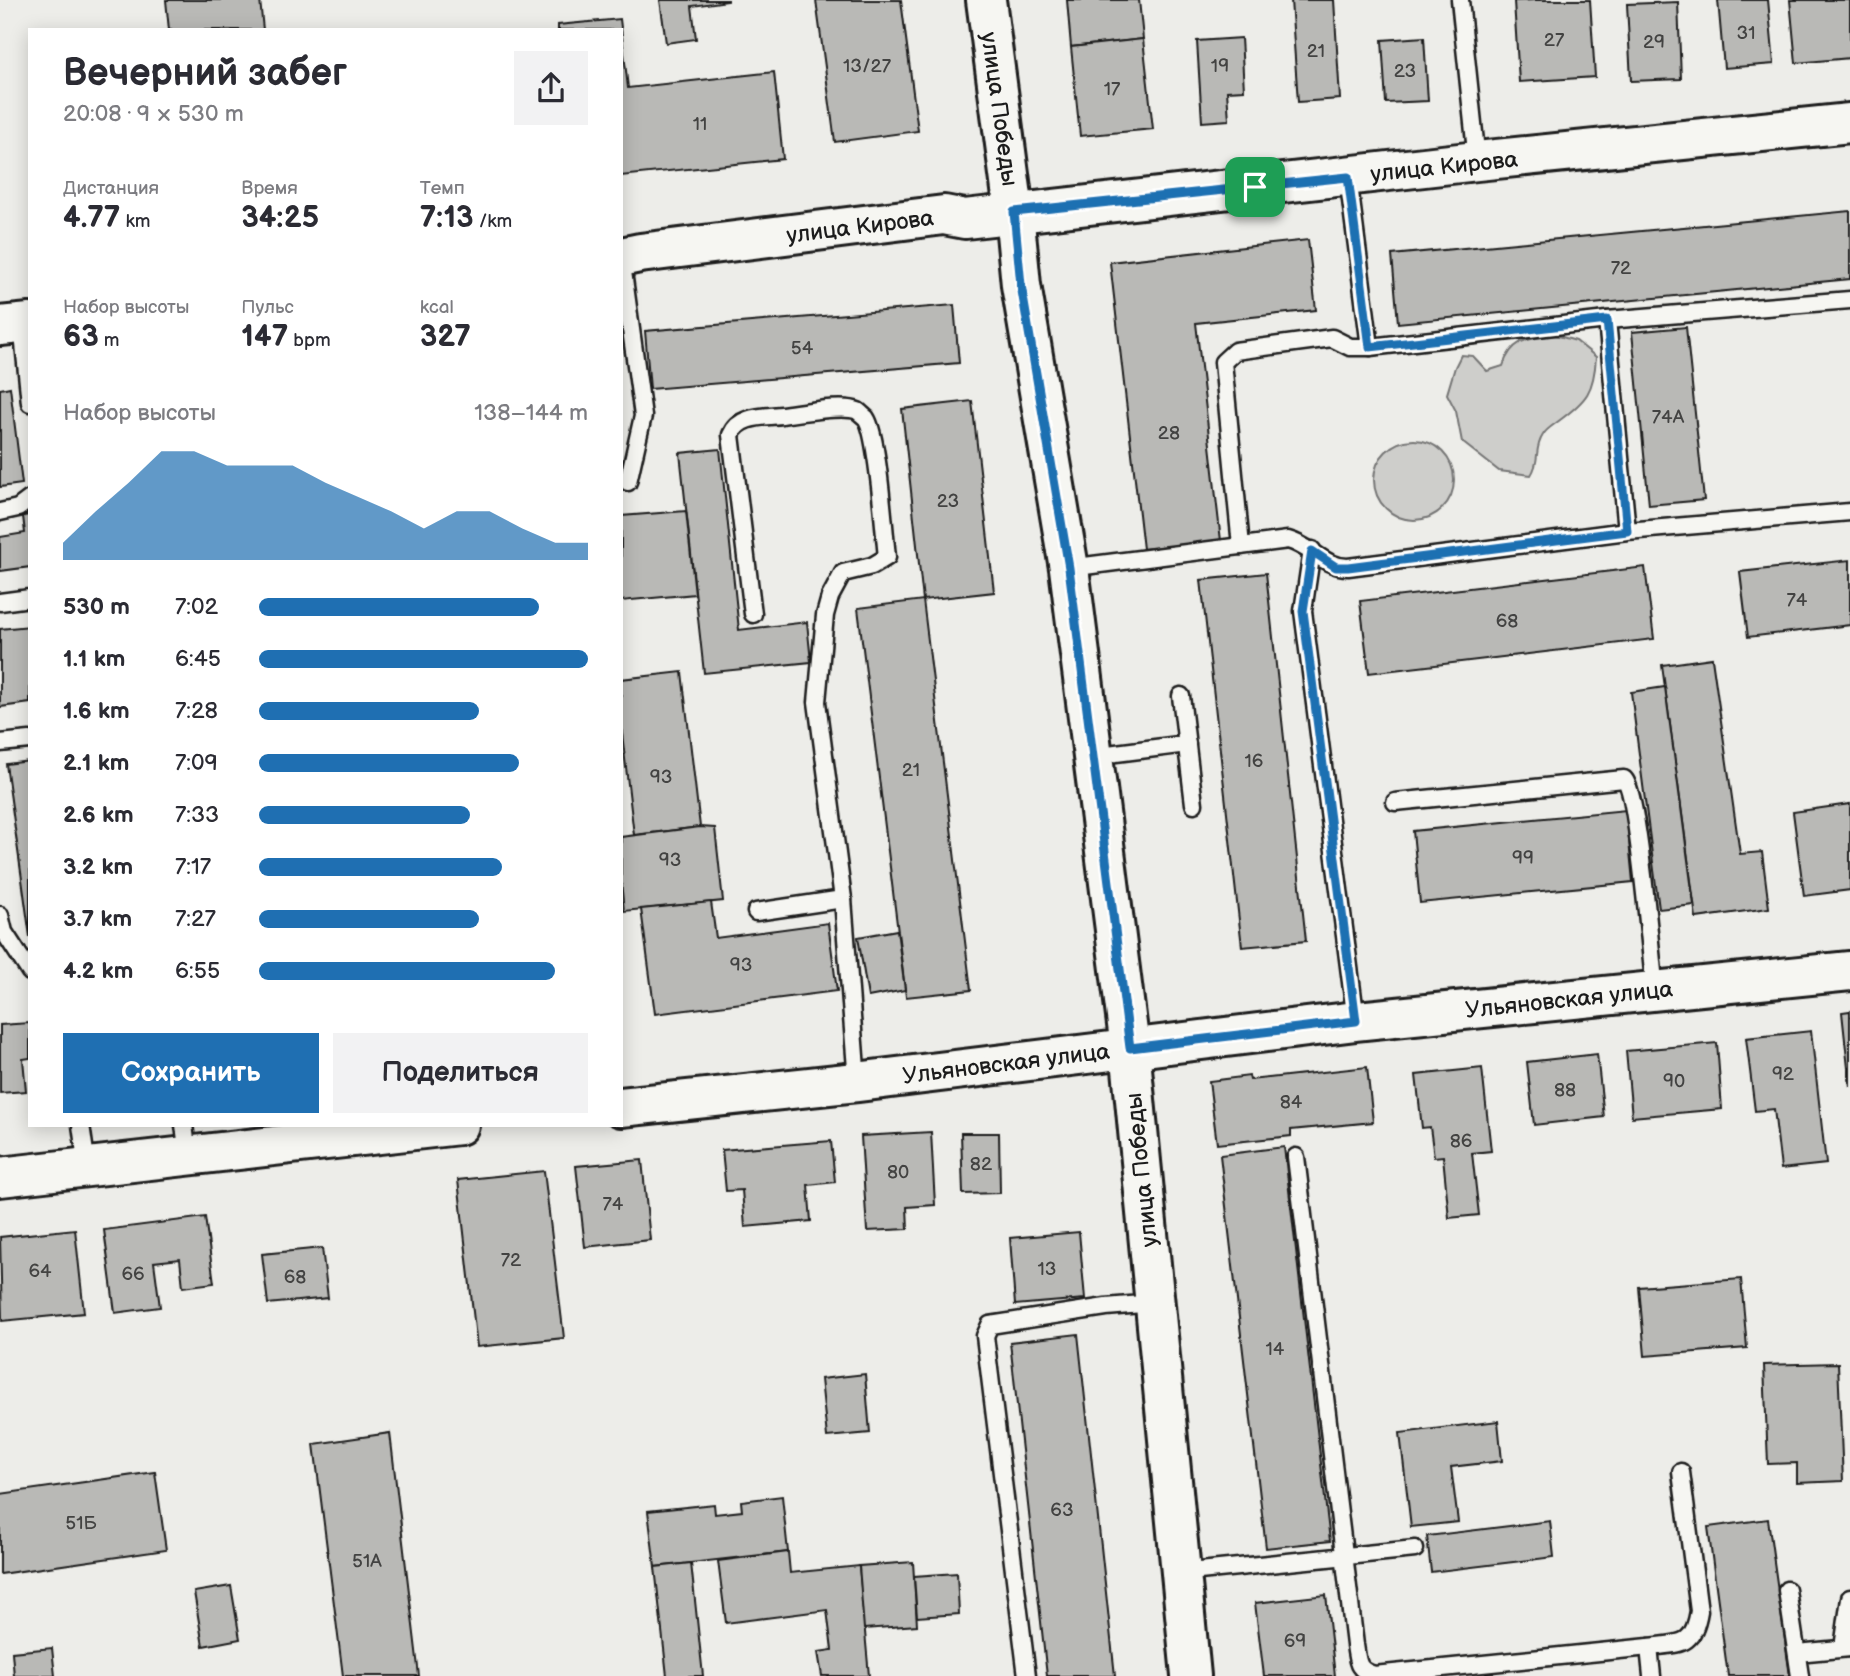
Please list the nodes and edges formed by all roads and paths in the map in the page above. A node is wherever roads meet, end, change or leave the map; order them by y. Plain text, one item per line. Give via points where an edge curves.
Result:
1 (986, 0) edge
2 (1460, 0) edge
3 (1850, 123) edge
4 (1477, 161) junction
5 (1348, 177) junction
6 (1014, 212) junction
7 (623, 257) edge
8 (623, 271) edge
9 (1850, 300) edge
10 (1607, 320) junction
11 (17, 324) edge
12 (1370, 347) junction
13 (28, 391) edge
14 (628, 482) dead end
15 (28, 500) edge
16 (0, 512) edge
17 (1850, 513) edge
18 (1627, 531) junction
19 (1241, 546) junction
20 (1312, 551) junction
21 (1069, 568) junction
22 (28, 598) edge
23 (0, 602) edge
24 (753, 614) dead end
25 (1181, 696) dead end
26 (28, 740) edge
27 (0, 743) edge
28 (1187, 744) junction
29 (1092, 756) junction
30 (1395, 802) dead end
31 (1194, 804) dead end
32 (843, 899) junction
33 (756, 912) dead end
34 (0, 915) edge
35 (28, 969) edge
36 (1850, 971) edge
37 (1655, 990) junction
38 (1356, 1021) junction
39 (1130, 1048) junction
40 (857, 1082) junction
41 (623, 1107) edge
42 (81, 1127) edge
43 (425, 1127) edge
44 (341, 1132) edge
45 (186, 1140) edge
46 (1296, 1157) dead end
47 (88, 1167) junction
48 (0, 1177) edge
49 (1154, 1303) junction
50 (1681, 1472) dead end
51 (1415, 1549) dead end
52 (1346, 1556) junction
53 (1180, 1573) junction
54 (1787, 1590) dead end
55 (1850, 1598) edge
56 (1649, 1647) junction
57 (1846, 1648) edge
58 (1797, 1653) junction
59 (1027, 1676) edge
60 (1191, 1676) edge
61 (1652, 1676) edge
62 (1800, 1676) edge

1 - 6 main road, улица Победы
2 - 4 lane
3 - 4 main road, улица Кирова
4 - 5 main road, улица Кирова
5 - 6 main road, улица Кирова
5 - 12 lane
6 - 7 main road, улица Кирова via 965,219 944,215
6 - 21 main road, улица Победы via 1021,285
8 - 14 lane via 643,416
9 - 10 lane
10 - 12 lane
10 - 18 lane
11 - 13 lane
12 - 19 lane via 1350,347 1332,338 1235,351 1223,362
15 - 16 lane
17 - 18 lane
18 - 20 lane via 1348,567 1336,567
19 - 20 lane via 1288,540
19 - 21 lane
20 - 38 lane via 1303,611
21 - 29 main road, улица Победы
22 - 23 lane
24 - 32 lane via 731,435 734,426 756,418 856,410 866,417 873,437 887,557 873,566 843,573 825,615 817,702
25 - 28 lane
26 - 27 lane
28 - 29 lane
28 - 31 lane
29 - 39 main road, улица Победы
30 - 37 lane via 1624,779 1629,783 1635,813
32 - 33 lane
32 - 40 lane
34 - 35 lane via 4,932
36 - 37 main road, Ульяновская улица
37 - 38 main road, Ульяновская улица
38 - 39 main road, Ульяновская улица
39 - 40 main road, Ульяновская улица
39 - 49 main road, улица Победы
40 - 41 main road, Ульяновская улица
42 - 47 lane
43 - 44 main road
44 - 45 main road
45 - 47 main road
46 - 52 lane
47 - 48 main road
49 - 53 main road, улица Победы
49 - 59 lane via 990,1325 985,1336
50 - 56 lane via 1699,1611 1696,1628 1689,1639
51 - 52 lane
52 - 53 lane
52 - 56 lane via 1359,1665 1374,1675
53 - 60 main road, улица Победы
54 - 58 lane
55 - 57 lane
56 - 61 lane
57 - 58 lane
58 - 62 lane

